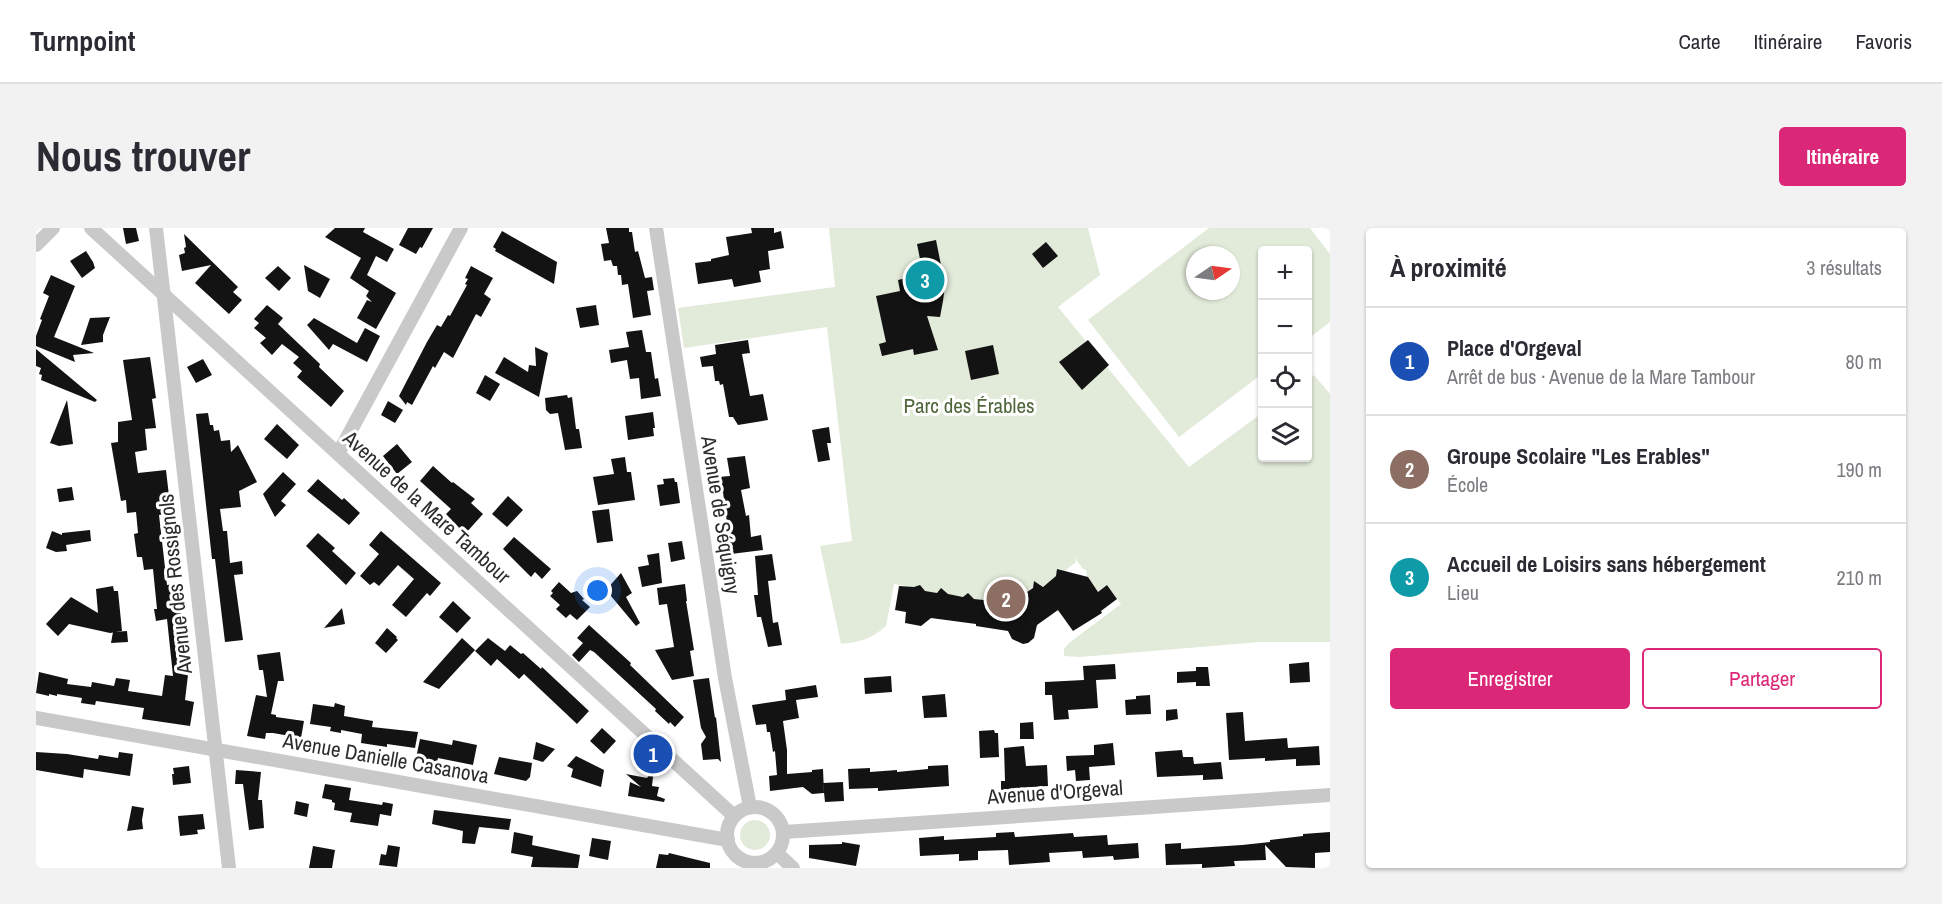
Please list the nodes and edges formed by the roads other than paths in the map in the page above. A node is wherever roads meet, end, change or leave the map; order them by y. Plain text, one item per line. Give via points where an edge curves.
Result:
1 (53, 228) edge
2 (91, 228) edge
3 (156, 228) edge
4 (461, 228) edge
5 (656, 228) edge
6 (36, 245) edge
7 (163, 294) junction
8 (338, 454) junction
9 (36, 718) edge
10 (216, 749) junction
11 (1330, 795) edge
12 (750, 807) junction
13 (734, 816) junction
14 (784, 832) junction
15 (728, 840) junction
16 (777, 853) junction
17 (763, 865) edge
18 (229, 868) edge
19 (793, 868) edge

1 - 6 street
2 - 7 street, Avenue de la Mare Tambour
3 - 7 street, Avenue des Rossignols
4 - 8 street
5 - 12 street, Avenue de Séquigny via 723,669
7 - 8 street, Avenue de la Mare Tambour
7 - 10 street, Avenue des Rossignols
8 - 13 street, Avenue de la Mare Tambour
9 - 10 street, Avenue Danielle Casanova
10 - 15 street, Avenue Danielle Casanova
10 - 18 street, Avenue des Rossignols
11 - 14 street, Avenue d'Orgeval
12 - 13 street
12 - 14 street via 776,815
13 - 15 street
14 - 16 street
15 - 17 street via 741,860
16 - 17 street
16 - 19 street

